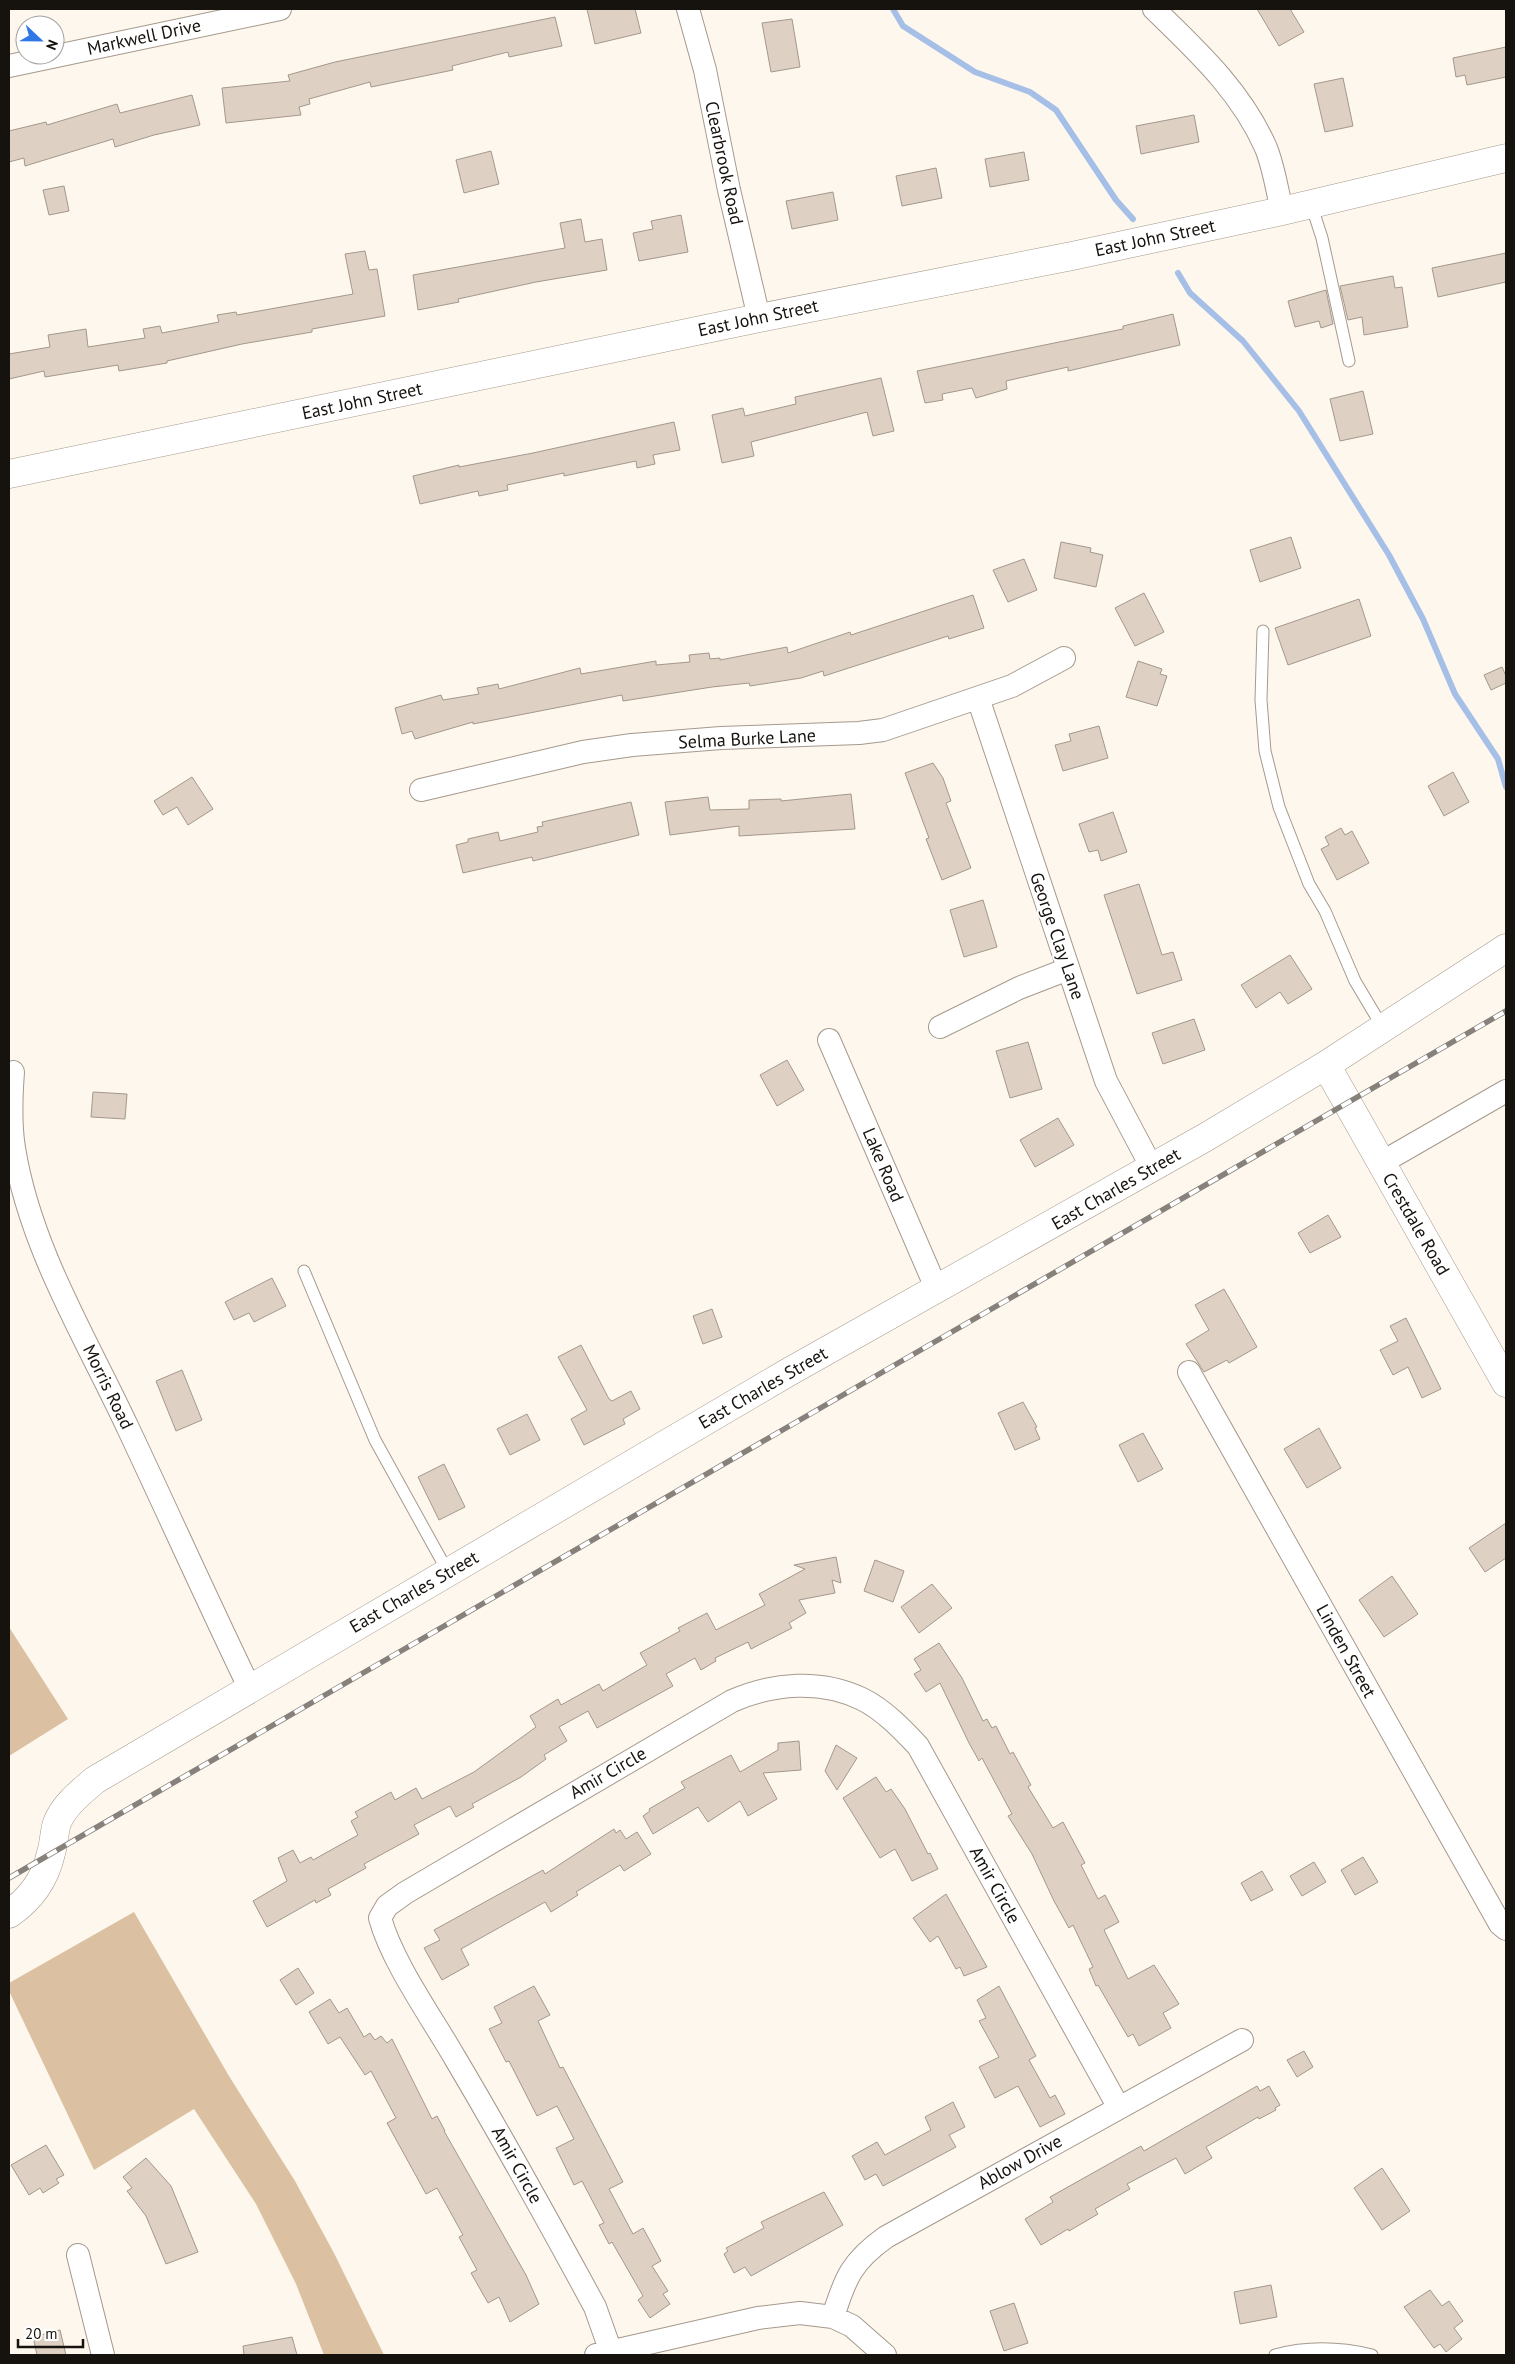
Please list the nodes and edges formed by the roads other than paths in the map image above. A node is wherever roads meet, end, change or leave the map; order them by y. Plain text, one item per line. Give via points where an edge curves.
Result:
1 (280, 9) edge
2 (688, 9) edge
3 (1154, 9) edge
4 (9, 66) edge
5 (1506, 158) edge
6 (1311, 204) junction
7 (1282, 211) junction
8 (759, 318) junction
9 (1349, 361) dead end
10 (9, 474) edge
11 (1263, 631) dead end
12 (1064, 658) dead end
13 (978, 698) junction
14 (421, 790) dead end
15 (1506, 948) edge
16 (1068, 969) junction
17 (940, 1027) dead end
18 (1383, 1028) junction
19 (829, 1040) dead end
20 (1326, 1065) junction
21 (13, 1072) dead end
22 (1506, 1091) edge
23 (1381, 1163) junction
24 (1152, 1168) junction
25 (16, 1180) edge
26 (304, 1270) dead end
27 (937, 1290) junction
28 (1189, 1372) dead end
29 (1506, 1383) edge
30 (448, 1572) junction
31 (250, 1689) junction
32 (9, 1914) edge
33 (1506, 1929) edge
34 (1242, 2040) dead end
35 (1118, 2108) junction
36 (78, 2255) dead end
37 (834, 2317) junction
38 (603, 2353) edge
39 (103, 2355) edge
40 (885, 2355) edge
41 (1275, 2355) edge
42 (1372, 2355) edge

1 - 4 street, Markwell Drive
2 - 8 street, Clearbrook Road via 705,70
3 - 7 street via 1217,71 1246,110 1266,148
5 - 6 street, East John Street
6 - 7 street, East John Street
6 - 9 lane via 1322,238
7 - 8 street, East John Street
8 - 10 street, East John Street
11 - 18 lane via 1261,700 1265,751 1279,807 1309,884 1325,911 1355,981
12 - 13 street, Selma Burke Lane via 1012,686
13 - 14 street, Selma Burke Lane via 883,730 721,738 583,752
13 - 16 street, George Clay Lane
15 - 18 street, East Charles Street
16 - 17 street via 1019,988
16 - 24 street, George Clay Lane via 1106,1081
18 - 20 street, East Charles Street
19 - 27 street, Lake Road
20 - 23 street, Crestdale Road
20 - 24 street, East Charles Street
21 - 25 street, Morris Road via 11,1110
22 - 23 street
23 - 29 street, Crestdale Road
24 - 27 street, East Charles Street
25 - 31 street, Morris Road via 54,1276
26 - 30 lane via 375,1440
27 - 30 street, East Charles Street via 787,1373
28 - 33 street, Linden Street via 1500,1924
30 - 31 street, East Charles Street
31 - 32 street, East Charles Street via 94,1780 74,1798 57,1823 39,1886 25,1903
34 - 35 street, Ablow Drive
35 - 37 street, Ablow Drive via 866,2251 847,2278
35 - 38 street, Amir Circle via 918,1746 902,1729 863,1699 838,1690 794,1685 773,1687 732,1701 406,1893 387,1906 380,1918 384,1932 411,1982 595,2307
36 - 39 street
37 - 38 street via 800,2313 758,2318
37 - 40 street via 852,2326
41 - 42 lane via 1317,2347

